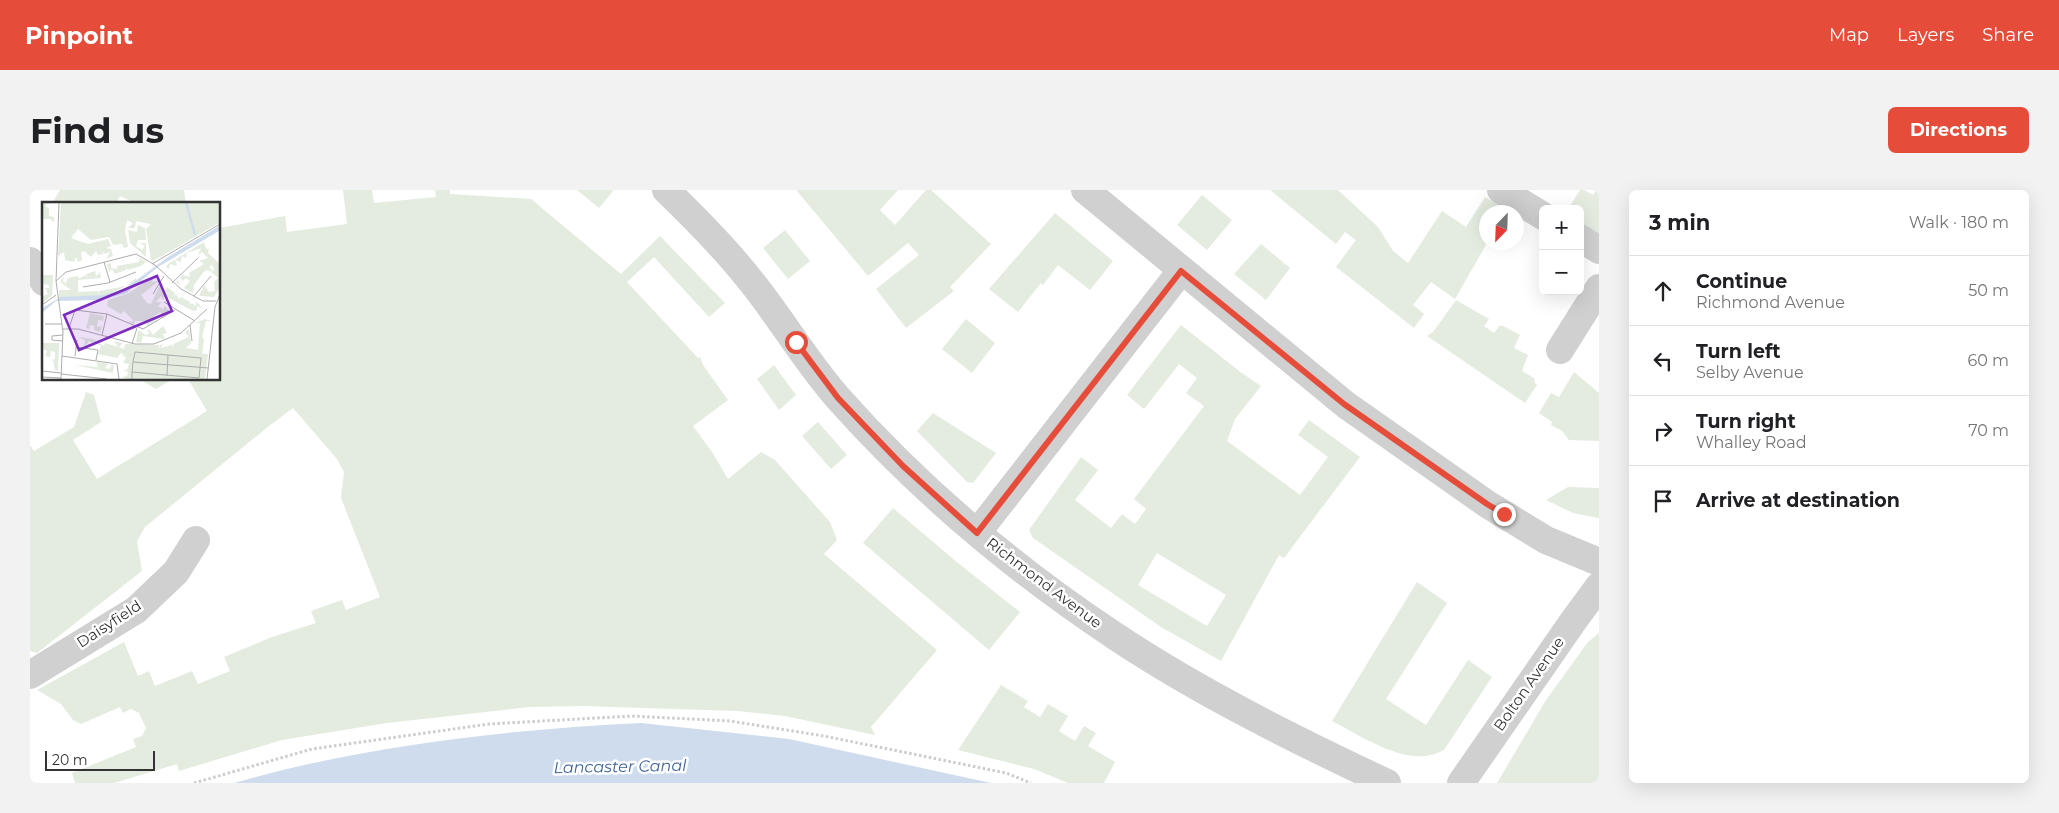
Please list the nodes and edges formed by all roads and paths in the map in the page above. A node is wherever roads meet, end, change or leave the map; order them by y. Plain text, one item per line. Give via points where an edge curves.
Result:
1 (666, 190) edge
2 (1085, 190) edge
3 (1501, 190) edge
4 (1539, 214) edge
5 (1584, 241) edge
6 (1599, 250) edge
7 (30, 261) edge
8 (1181, 271) junction
9 (42, 279) edge
10 (1599, 288) edge
11 (1560, 350) dead end
12 (977, 533) junction
13 (196, 540) dead end
14 (1599, 562) edge
15 (1599, 586) edge
16 (30, 675) edge
17 (194, 783) edge
18 (1031, 783) edge
19 (1387, 783) edge
20 (1461, 783) edge

1 - 12 street, Richmond Avenue via 750,280 838,398 903,466
2 - 8 street
3 - 4 street
5 - 6 street
7 - 9 street
8 - 12 street
8 - 14 street via 1344,404 1487,504 1546,540
10 - 11 street
12 - 19 street, Richmond Avenue via 1117,637 1258,718
13 - 16 street, Daisyfield via 176,572 136,610
15 - 20 street, Bolton Avenue
17 - 18 path via 312,749 489,724 632,716 730,721 824,736 1006,773

